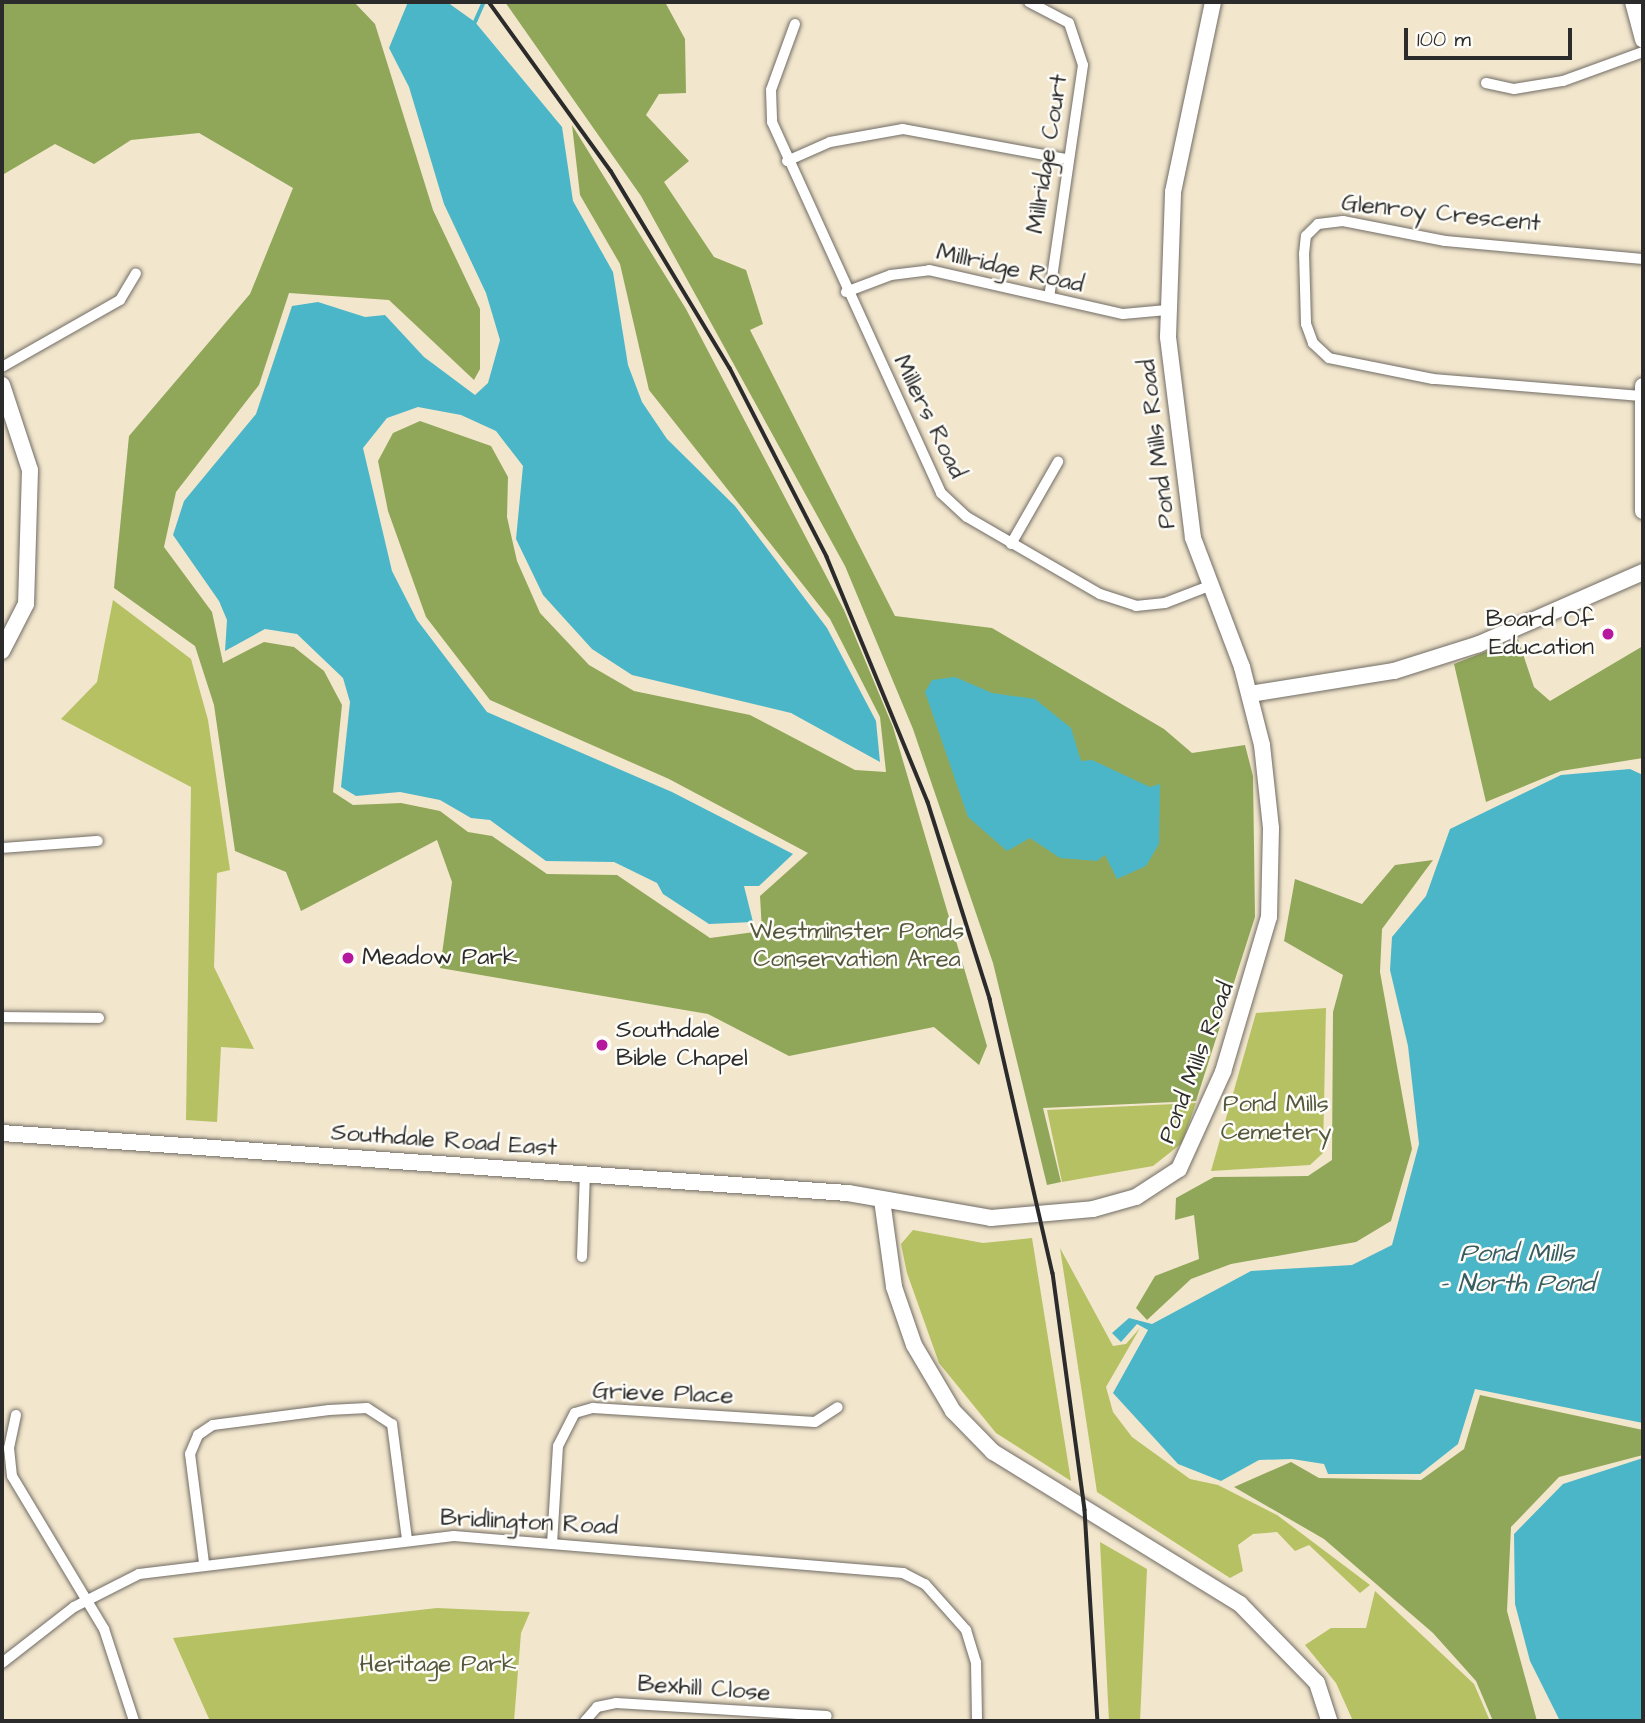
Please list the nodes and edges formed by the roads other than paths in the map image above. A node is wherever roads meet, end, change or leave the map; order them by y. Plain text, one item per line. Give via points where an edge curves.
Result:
1 (1029, 2) edge
2 (1213, 2) edge
3 (1633, 2) edge
4 (795, 24) dead end
5 (1643, 40) edge
6 (1643, 52) edge
7 (1486, 83) dead end
8 (1067, 159) junction
9 (787, 161) junction
10 (1643, 259) edge
11 (136, 273) dead end
12 (846, 292) junction
13 (1049, 297) junction
14 (1167, 310) junction
15 (2, 367) edge
16 (2, 385) edge
17 (1642, 391) edge
18 (1058, 463) dead end
19 (1643, 511) edge
20 (1011, 544) junction
21 (1643, 572) edge
22 (1209, 586) junction
23 (2, 651) edge
24 (1250, 694) junction
25 (98, 841) dead end
26 (2, 848) edge
27 (2, 1017) edge
28 (99, 1018) dead end
29 (2, 1133) edge
30 (585, 1173) junction
31 (882, 1200) junction
32 (582, 1257) dead end
33 (838, 1406) dead end
34 (16, 1415) dead end
35 (407, 1540) junction
36 (552, 1544) junction
37 (204, 1563) junction
38 (87, 1599) junction
39 (2, 1664) edge
40 (827, 1716) dead end
41 (134, 1721) edge
42 (585, 1721) edge
43 (977, 1721) edge
44 (1329, 1721) edge

1 - 8 street, Millridge Court via 1069,23 1080,46
2 - 14 main road, Pond Mills Road via 1173,192
3 - 5 main road
4 - 9 street, Millers Road via 771,90 772,122
6 - 7 street via 1563,81 1514,89
8 - 9 street via 903,129 842,138
8 - 13 street, Millridge Court
9 - 12 street, Millers Road
10 - 17 street, Glenroy Crescent via 1445,241 1343,221 1318,224 1306,236 1304,254 1306,324 1313,343 1329,358 1433,379
11 - 15 street via 120,300
12 - 13 street, Millridge Road via 912,270
12 - 20 street, Millers Road via 941,493
13 - 14 street, Millridge Road via 1122,314
14 - 22 main road, Pond Mills Road via 1182,488
16 - 23 main road via 30,470 26,604
17 - 19 main road
18 - 20 street
20 - 22 street, Millers Road via 1100,594 1136,606 1165,603
21 - 24 main road via 1479,644 1395,671
22 - 24 main road, Pond Mills Road
24 - 31 main road, Pond Mills Road via 1271,828 1269,917 1223,1072 1179,1169 1136,1197 1042,1218 991,1218
25 - 26 street
27 - 28 street
29 - 30 main road, Southdale Road East
30 - 31 main road, Southdale Road East
30 - 32 street
31 - 44 main road via 894,1287 914,1345 953,1411 993,1452 1240,1604 1281,1639 1317,1683
33 - 36 street, Grieve Place via 815,1422 593,1408 575,1413 558,1447
34 - 38 street via 9,1448 12,1476
35 - 36 street, Bridlington Road via 454,1536
35 - 37 street, Bridlington Road
35 - 37 street via 392,1424 368,1408 329,1410 213,1425 198,1435 190,1454
36 - 43 street, Bridlington Road via 903,1573 925,1584 966,1630 976,1662
37 - 38 street, Bridlington Road via 139,1574
38 - 39 street, Bridlington Road
38 - 41 street
40 - 42 street, Bexhill Close via 616,1703 597,1707

